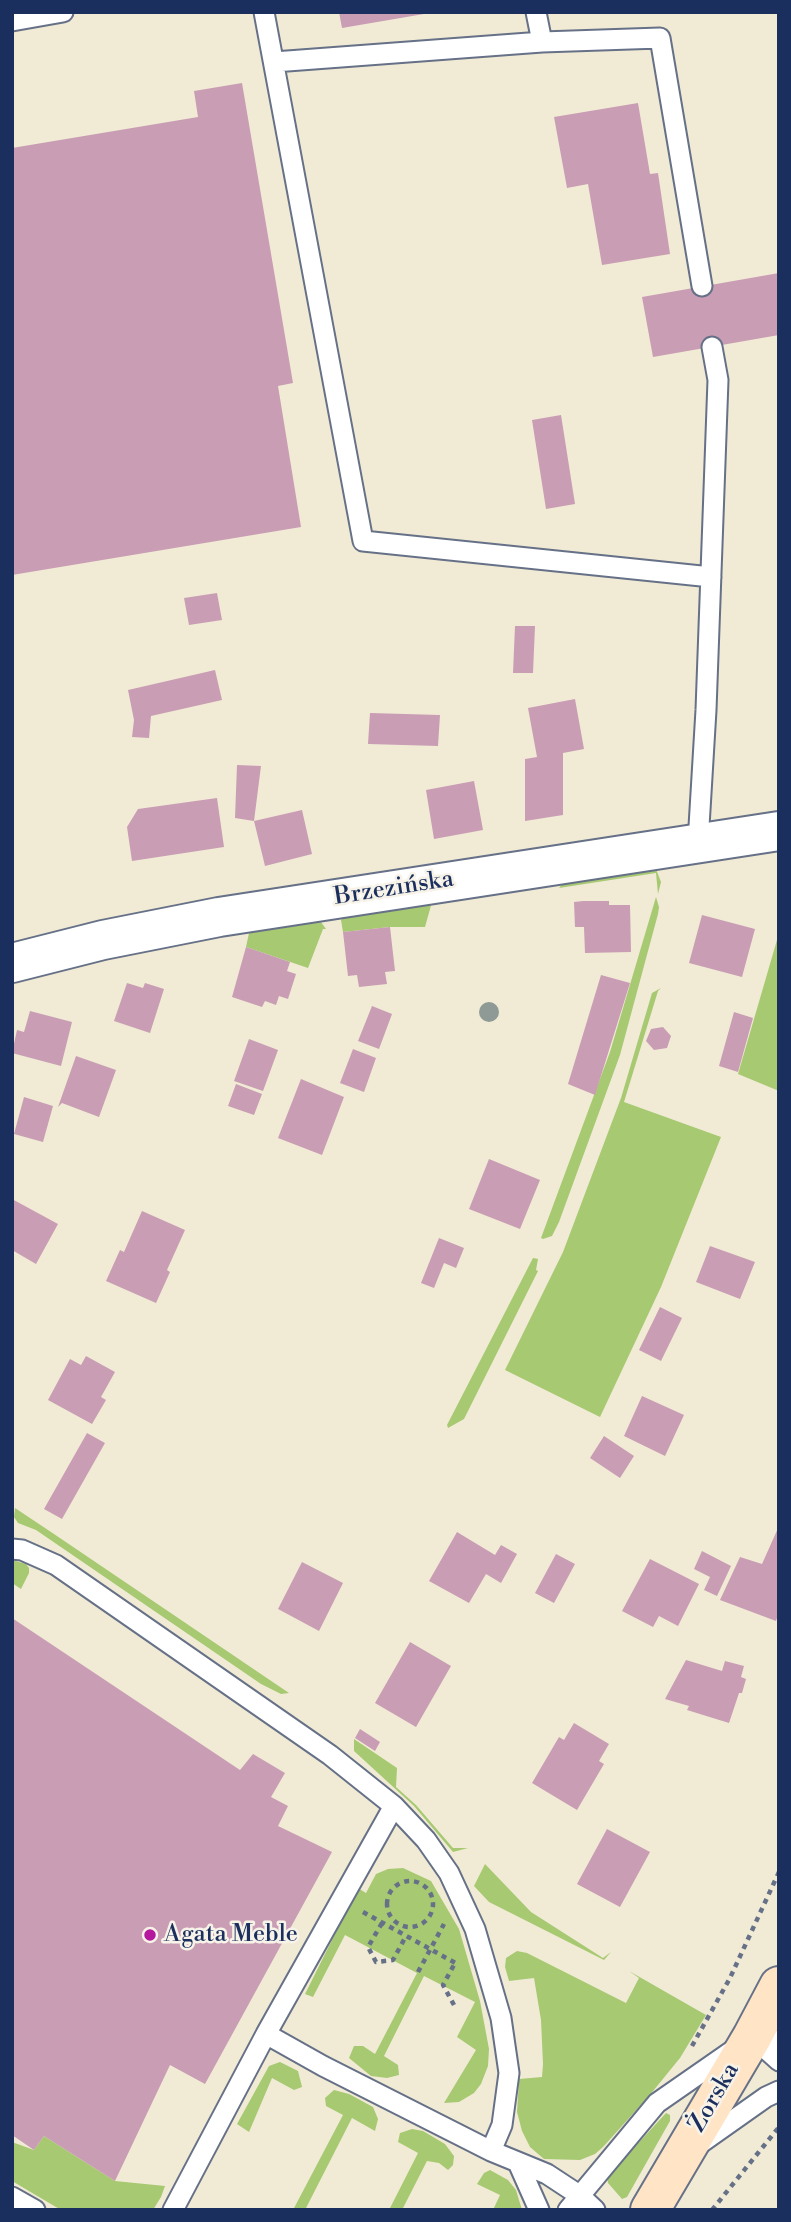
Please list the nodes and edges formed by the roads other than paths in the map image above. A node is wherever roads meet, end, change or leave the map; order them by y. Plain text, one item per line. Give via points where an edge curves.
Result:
1 (63, 12) edge
2 (264, 12) edge
3 (536, 12) edge
4 (12, 21) edge
5 (542, 42) junction
6 (274, 62) junction
7 (702, 286) dead end
8 (712, 346) dead end
9 (710, 577) junction
10 (779, 831) edge
11 (698, 843) junction
12 (12, 962) edge
13 (12, 1549) edge
14 (394, 1806) junction
15 (779, 1986) edge
16 (266, 2034) junction
17 (770, 2046) edge
18 (779, 2091) edge
19 (491, 2151) junction
20 (681, 2156) junction
21 (519, 2165) junction
22 (12, 2197) edge
23 (574, 2202) edge
24 (35, 2210) edge
25 (173, 2210) edge
26 (539, 2210) edge
27 (595, 2210) edge
28 (650, 2210) edge

1 - 4 lane
2 - 6 lane
3 - 5 lane
5 - 6 lane
5 - 7 lane via 660,38
6 - 9 lane via 363,541
8 - 9 lane via 718,380
9 - 11 lane
10 - 11 street, Brzezińska
11 - 12 street, Brzezińska via 219,917
13 - 14 lane via 56,1565 330,1755
14 - 16 lane
14 - 19 lane via 449,1873 492,1980 509,2073 502,2125
15 - 17 main road, Żorska
16 - 19 lane
16 - 25 lane
17 - 20 main road, Żorska
17 - 23 lane via 657,2103
18 - 20 lane
19 - 21 lane
20 - 28 main road, Żorska
21 - 23 lane via 547,2175
21 - 26 lane
22 - 24 lane
23 - 27 lane

